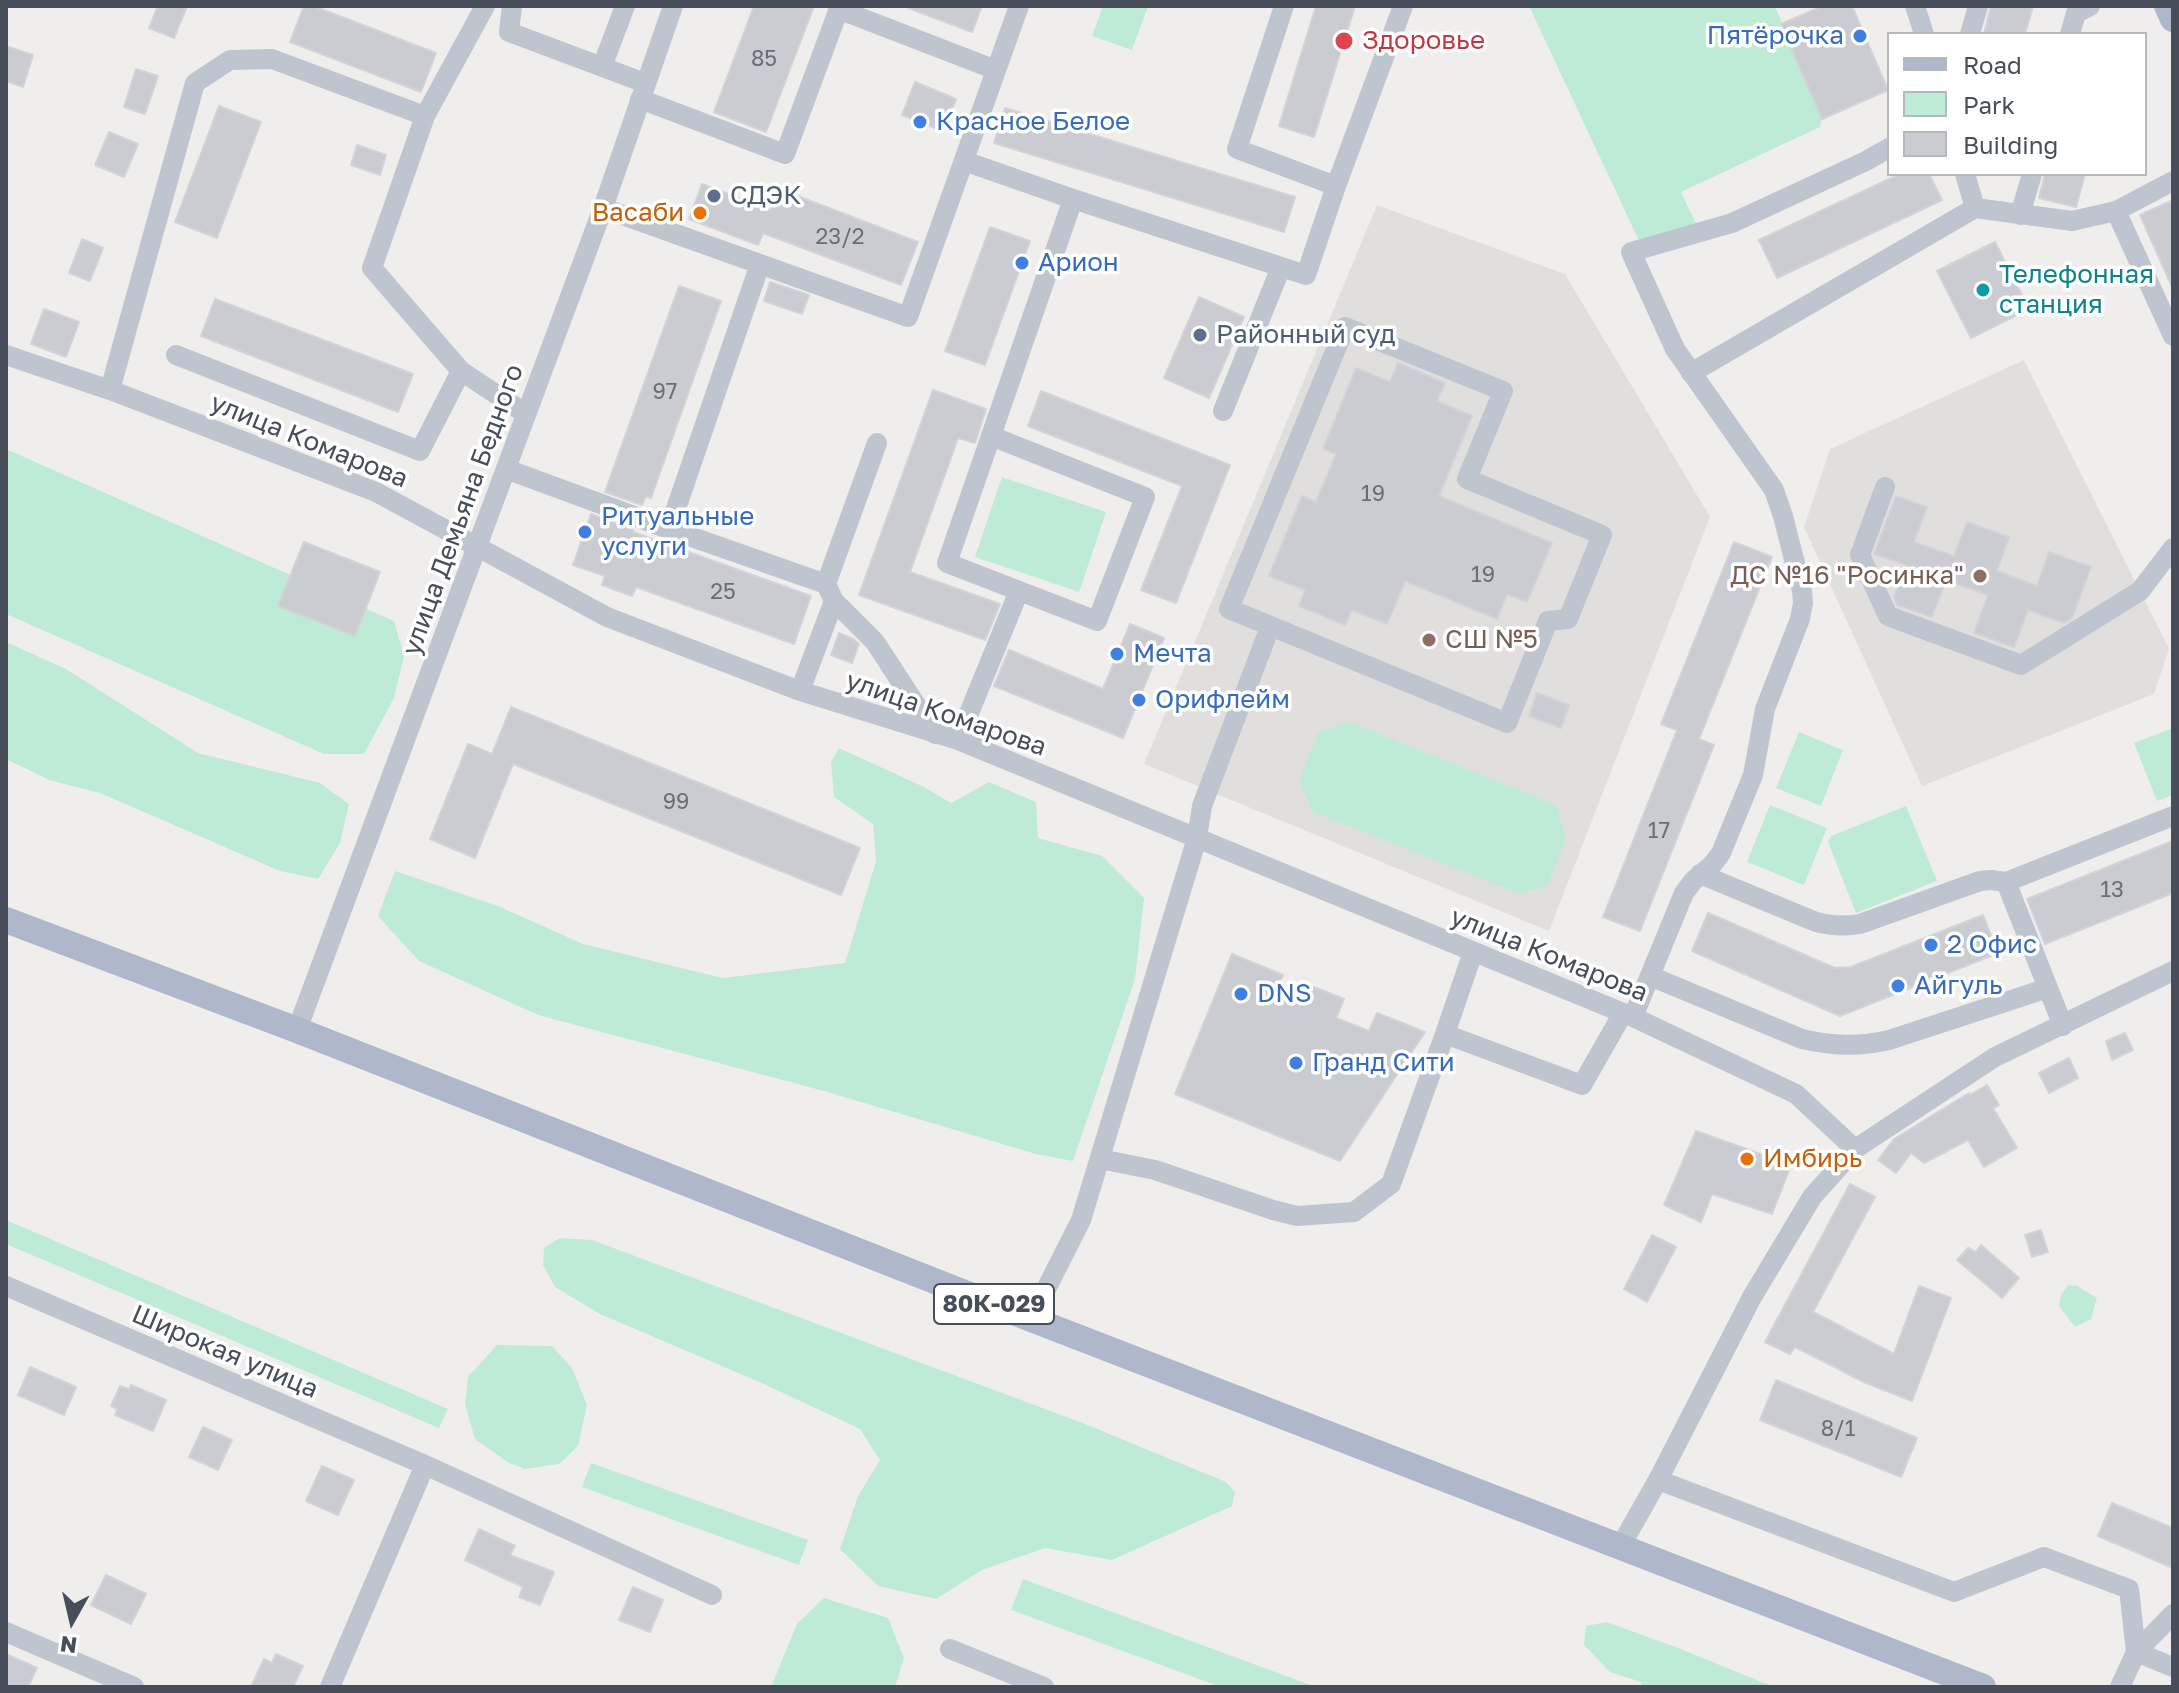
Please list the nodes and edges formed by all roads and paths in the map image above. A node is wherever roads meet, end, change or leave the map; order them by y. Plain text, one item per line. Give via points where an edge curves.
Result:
1 (485, 6) edge
2 (512, 6) edge
3 (625, 6) edge
4 (673, 6) edge
5 (1019, 6) edge
6 (1284, 6) edge
7 (1403, 6) edge
8 (1915, 6) edge
9 (1978, 6) edge
10 (2090, 6) edge
11 (2167, 6) edge
12 (839, 8) edge
13 (2173, 19) edge
14 (1923, 32) edge
15 (1971, 32) edge
16 (2071, 32) edge
17 (602, 67) junction
18 (996, 70) junction
19 (642, 91) junction
20 (425, 116) junction
21 (1887, 149) edge
22 (964, 161) junction
23 (1966, 176) edge
24 (2031, 176) edge
25 (2173, 181) edge
26 (1336, 186) junction
27 (1073, 199) junction
28 (603, 208) junction
29 (1975, 208) junction
30 (2116, 211) junction
31 (2020, 215) junction
32 (760, 264) junction
33 (1281, 267) junction
34 (2173, 336) edge
35 (6, 355) edge
36 (176, 355) dead end
37 (461, 371) junction
38 (1691, 373) junction
39 (110, 390) junction
40 (1223, 411) dead end
41 (526, 414) junction
42 (991, 436) junction
43 (877, 443) dead end
44 (506, 469) junction
45 (1885, 487) dead end
46 (669, 529) junction
47 (477, 547) junction
48 (2173, 548) edge
49 (1019, 591) junction
50 (830, 592) junction
51 (1270, 627) junction
52 (800, 691) junction
53 (935, 734) junction
54 (958, 740) junction
55 (2173, 816) edge
56 (1197, 838) junction
57 (1700, 874) junction
58 (2006, 882) junction
59 (6, 920) edge
60 (1473, 952) junction
61 (2173, 971) edge
62 (1650, 976) junction
63 (2048, 988) junction
64 (1628, 1015) junction
65 (2063, 1026) junction
66 (297, 1030) junction
67 (1445, 1034) junction
68 (1855, 1149) junction
69 (1100, 1159) junction
70 (6, 1286) edge
71 (1031, 1319) junction
72 (425, 1465) junction
73 (1658, 1480) junction
74 (1620, 1547) junction
75 (712, 1595) dead end
76 (2173, 1614) edge
77 (6, 1632) edge
78 (950, 1649) dead end
79 (2136, 1652) junction
80 (2173, 1667) edge
81 (134, 1687) edge
82 (330, 1687) edge
83 (1044, 1687) edge
84 (1983, 1687) edge
85 (2120, 1687) edge

1 - 20 street
2 - 17 street via 509,32
3 - 17 street
4 - 19 street, улица Демьяна Бедного
5 - 18 street
6 - 26 street via 1237,149
7 - 26 street
8 - 14 street
9 - 15 street
10 - 16 street via 2076,13
11 - 13 main road
12 - 18 street
12 - 19 street via 785,154
17 - 19 street
18 - 22 street
19 - 28 street, улица Демьяна Бедного
20 - 37 street via 372,268
20 - 39 street via 272,59 230,60 195,83
21 - 38 street via 1732,223 1631,252
22 - 27 street
22 - 32 street via 908,317
23 - 29 street
24 - 31 street
25 - 30 street
26 - 33 street via 1306,275
27 - 33 street
27 - 42 street
28 - 32 street
28 - 41 street, улица Демьяна Бедного
29 - 31 street
29 - 38 street
30 - 31 street via 2072,221
30 - 34 street
32 - 46 street
33 - 40 street
35 - 39 street, улица Комарова
36 - 37 street via 420,451
37 - 41 street
38 - 57 street via 1774,490 1803,603 1765,709 1753,775 1721,853
39 - 47 street, улица Комарова via 376,492
41 - 44 street, улица Демьяна Бедного
42 - 49 street via 947,563
42 - 49 street via 1145,497 1097,621
43 - 50 street
44 - 46 street
44 - 47 street, улица Демьяна Бедного
45 - 48 street via 1860,555 1888,616 2021,665 2140,591
46 - 50 street
47 - 52 street, улица Комарова via 607,617
47 - 66 street, улица Демьяна Бедного
49 - 54 street
50 - 52 street
50 - 53 street via 875,642
51 - 51 street via 1507,723 1548,621 1568,619 1602,535 1467,479 1503,391 1345,327 1229,609
51 - 56 street via 1202,806
52 - 53 street, улица Комарова
53 - 54 street, улица Комарова
54 - 56 street, улица Комарова
55 - 58 street
56 - 60 street, улица Комарова
56 - 69 street
57 - 58 street via 1816,922 1849,927 1980,881
57 - 62 street via 1684,893
58 - 63 street
59 - 66 main road, 80К-029
60 - 64 street, улица Комарова
60 - 67 street
61 - 65 street
62 - 63 street via 1802,1039 1847,1046 1889,1040
62 - 64 street
63 - 65 street
64 - 67 street via 1582,1085
64 - 68 street, улица Комарова via 1796,1094
65 - 68 street via 1995,1057
66 - 71 main road, 80К-029
67 - 69 street via 1391,1184 1354,1212 1297,1216 1155,1170
68 - 73 street via 1812,1197 1759,1285
69 - 71 street via 1081,1220
70 - 72 street, Широкая улица
71 - 74 main road, 80К-029
72 - 75 street, Широкая улица
72 - 82 street
73 - 74 street
73 - 79 street via 1954,1592 2044,1557 2129,1589
74 - 84 main road, 80К-029
76 - 79 street
77 - 81 street
78 - 83 street
79 - 80 street
79 - 85 street

